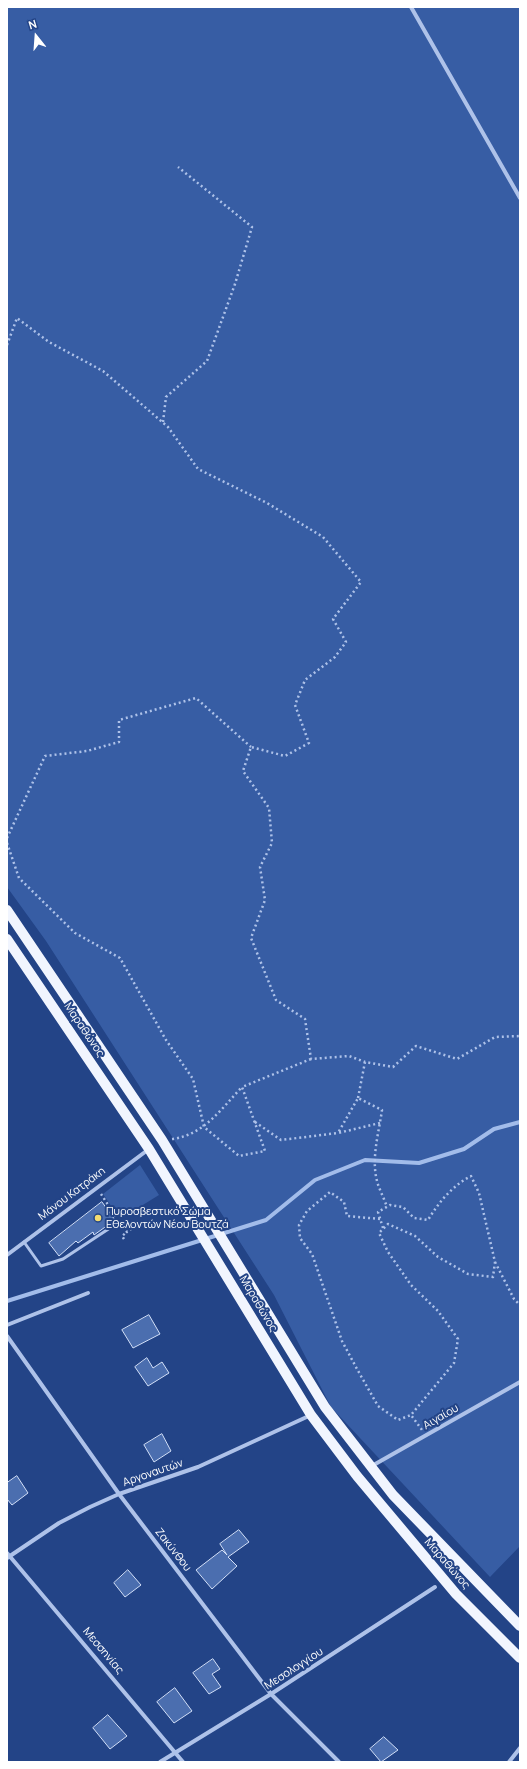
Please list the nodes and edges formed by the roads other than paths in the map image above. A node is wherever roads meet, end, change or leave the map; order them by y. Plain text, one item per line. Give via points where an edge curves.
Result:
1 (411, 7) edge
2 (520, 198) edge
3 (7, 910) edge
4 (7, 939) edge
5 (149, 1148) junction
6 (119, 1222) road end
7 (24, 1242) junction
8 (7, 1256) edge
9 (88, 1293) dead end
10 (7, 1325) edge
11 (7, 1336) edge
12 (520, 1382) edge
13 (311, 1415) junction
14 (370, 1467) junction
15 (119, 1494) junction
16 (8, 1556) edge
17 (435, 1587) dead end
18 (520, 1626) edge
19 (520, 1658) edge
20 (271, 1694) junction
21 (520, 1748) edge
22 (175, 1752) junction
23 (160, 1762) edge
24 (183, 1762) edge
25 (339, 1762) edge
26 (509, 1762) edge

1 - 2 street
3 - 14 main road, Μαραθώνος via 162,1140 325,1407
4 - 5 main road, Μαραθώνος
5 - 7 street, Μάνου Κατράκη
5 - 13 main road, Μαραθώνος
6 - 7 lane via 63,1259 41,1266
7 - 8 street, Μάνου Κατράκη
9 - 10 street
11 - 15 street, Ζακύνθου
12 - 14 street, Αιγαίου
13 - 15 street, Αργοναυτών via 198,1467
13 - 19 main road, Μαραθώνος via 357,1476 456,1594
14 - 18 main road, Μαραθώνος via 393,1495
15 - 16 street, Αργοναυτών via 58,1523
15 - 20 street, Ζακύνθου
16 - 22 street, Μεσσηνίας
17 - 20 street, Μεσολογγίου
20 - 22 street, Μεσολογγίου
20 - 25 street, Ζακύνθου
21 - 26 street
22 - 23 street, Μεσολογγίου
22 - 24 street, Μεσσηνίας

